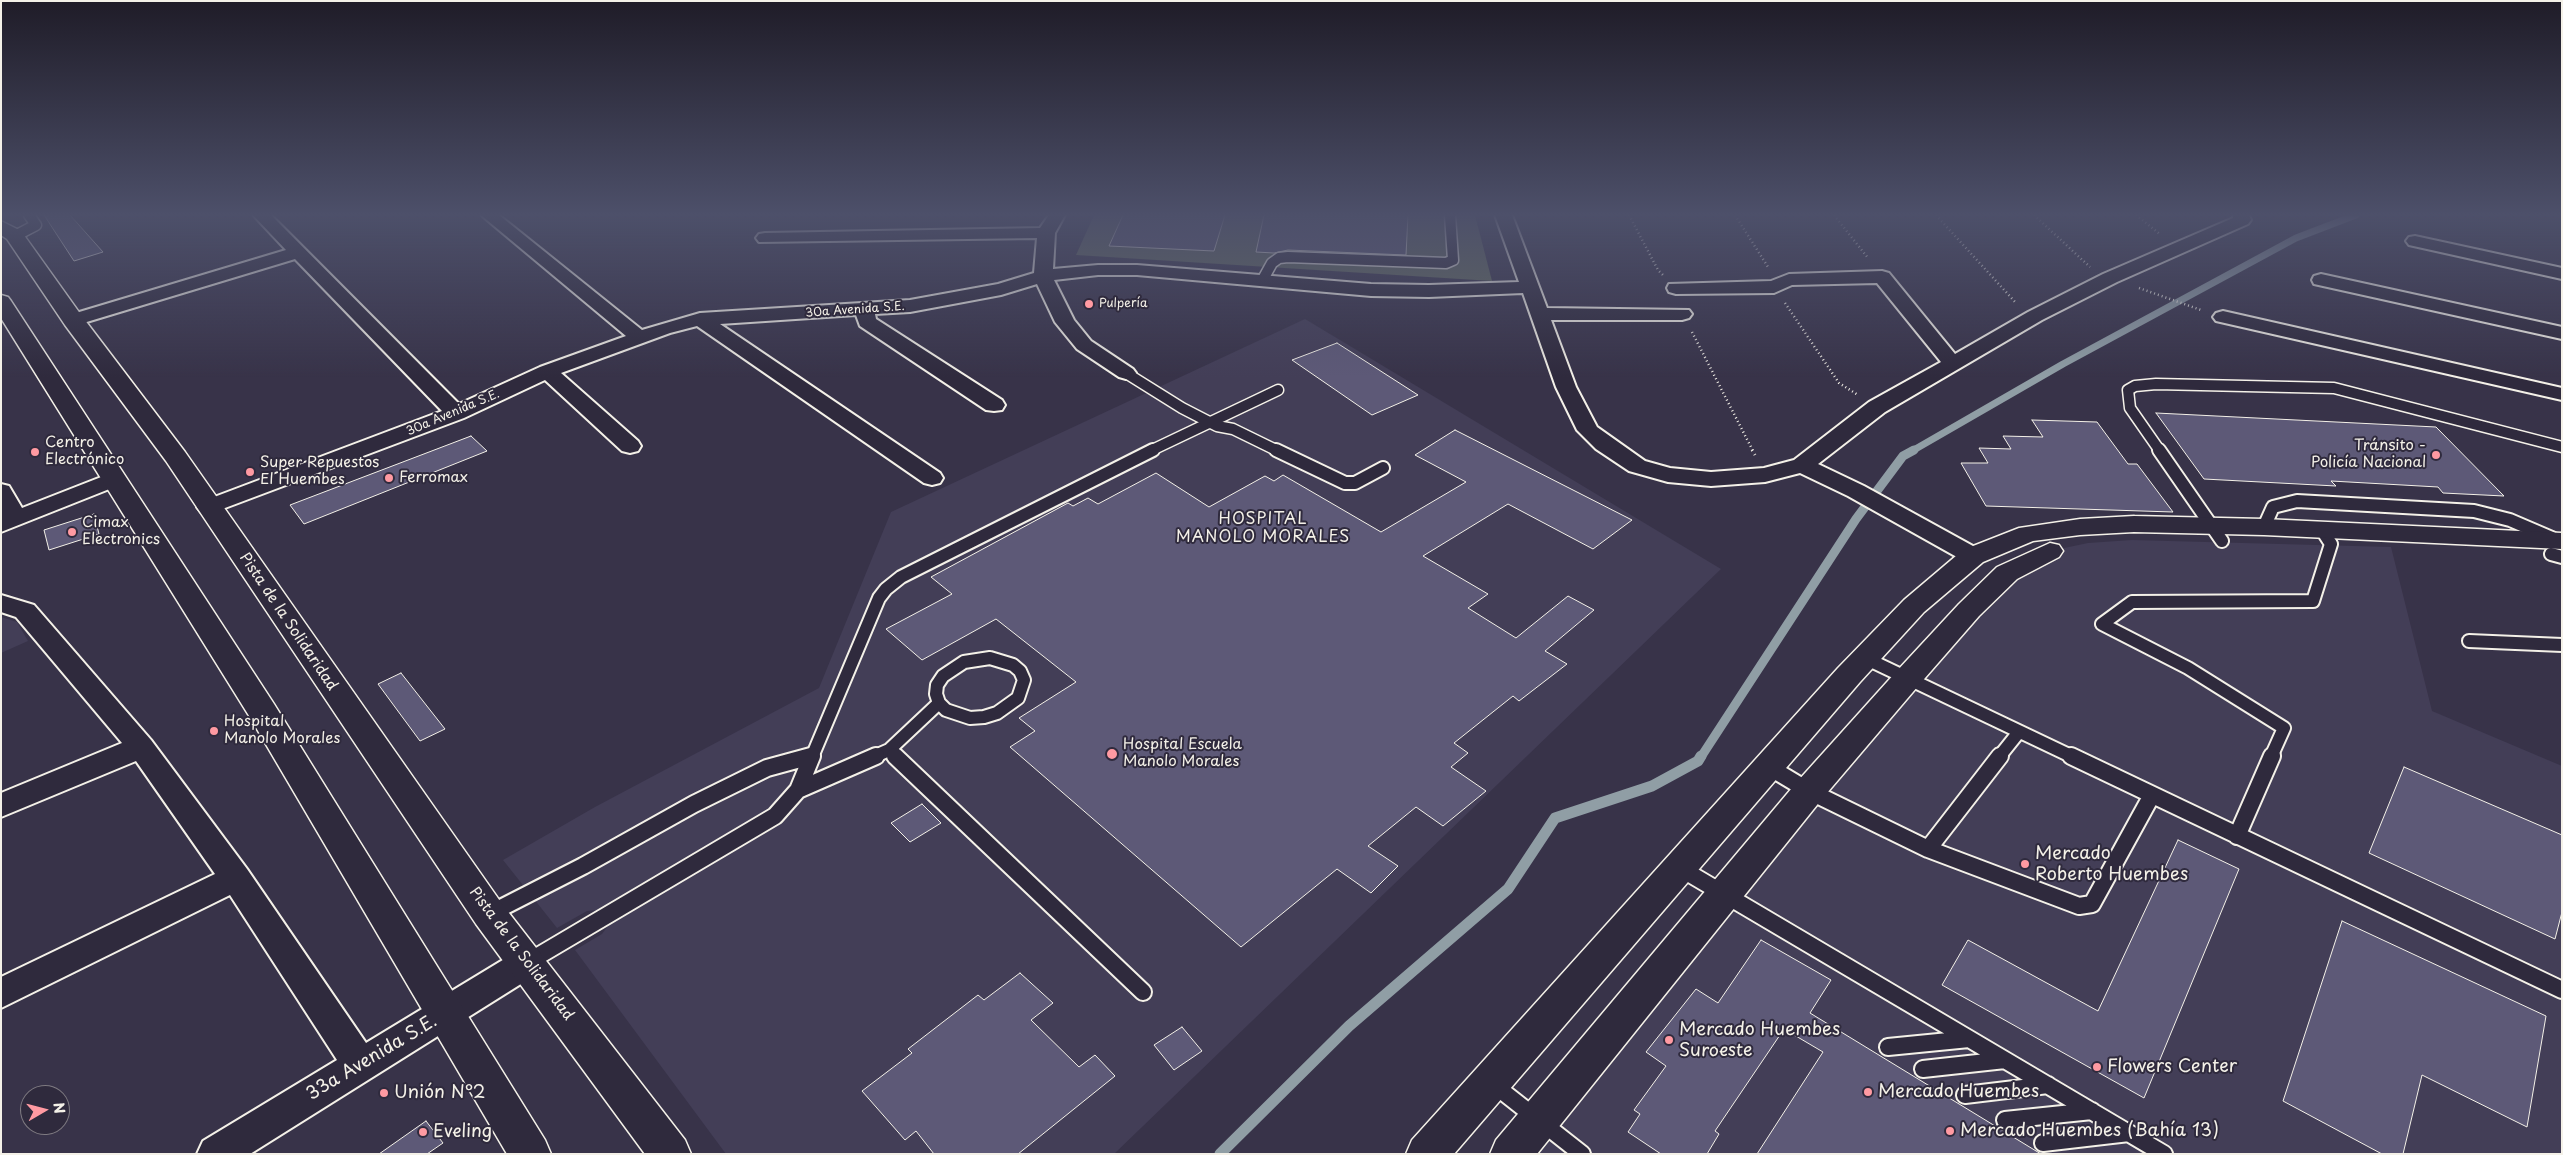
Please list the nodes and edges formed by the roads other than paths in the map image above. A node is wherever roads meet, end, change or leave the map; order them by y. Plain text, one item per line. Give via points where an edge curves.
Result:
1 (41, 269) edge
2 (243, 269) edge
3 (315, 269) edge
4 (555, 269) edge
5 (1043, 269) edge
6 (1269, 269) edge
7 (1524, 269) edge
8 (2130, 269) edge
9 (2539, 269) edge
10 (2562, 274) edge
11 (1043, 276) junction
12 (2321, 280) dead end
13 (1262, 281) junction
14 (1531, 287) junction
15 (1676, 288) road end
16 (1, 301) edge
17 (865, 311) junction
18 (1540, 314) junction
19 (1682, 314) road end
20 (2214, 314) road end
21 (700, 319) junction
22 (73, 320) junction
23 (2562, 333) edge
24 (639, 337) junction
25 (1954, 363) junction
26 (547, 371) junction
27 (1126, 373) joint
28 (1278, 390) dead end
29 (2562, 394) edge
30 (994, 405) dead end
31 (456, 413) junction
32 (1209, 422) junction
33 (630, 446) dead end
34 (2562, 447) edge
35 (1802, 465) junction
36 (1383, 468) dead end
37 (932, 478) dead end
38 (114, 479) junction
39 (1, 491) edge
40 (209, 507) junction
41 (8, 522) edge
42 (2264, 527) junction
43 (2217, 533) junction
44 (2327, 537) junction
45 (2559, 549) edge
46 (2050, 551) junction
47 (1973, 556) junction
48 (3, 605) edge
49 (1969, 610) junction
50 (2469, 641) dead end
51 (2562, 645) edge
52 (1865, 658) junction
53 (1906, 679) junction
54 (939, 703) junction
55 (2020, 732) junction
56 (140, 747) junction
57 (889, 750) junction
58 (811, 756) junction
59 (1769, 767) junction
60 (798, 790) junction
61 (1809, 792) junction
62 (2152, 796) junction
63 (1, 806) edge
64 (2237, 836) junction
65 (1928, 849) junction
66 (1680, 868) junction
67 (236, 878) junction
68 (1724, 894) junction
69 (489, 914) junction
70 (528, 962) junction
71 (2562, 990) edge
72 (1143, 992) dead end
73 (1, 994) edge
74 (444, 1014) junction
75 (1969, 1039) junction
76 (1888, 1047) dead end
77 (2005, 1060) junction
78 (360, 1064) junction
79 (1923, 1069) dead end
80 (1491, 1082) junction
81 (2048, 1085) junction
82 (1965, 1095) dead end
83 (2092, 1111) junction
84 (1538, 1120) junction
85 (2005, 1120) dead end
86 (2129, 1133) junction
87 (2043, 1143) dead end
88 (216, 1154) edge
89 (530, 1154) edge
90 (670, 1154) edge
91 (1427, 1154) edge
92 (1511, 1154) edge
93 (1582, 1154) edge
94 (2164, 1154) edge

1 - 22 main road, Pista de la Solidaridad
2 - 22 street
3 - 31 street
4 - 24 street
5 - 11 street
6 - 13 lane
7 - 14 street
8 - 25 street via 2035,316
9 - 10 street
11 - 13 street, 30a Avenida S.E. via 1137,270
11 - 17 street, 30a Avenida S.E. via 1000,289
11 - 27 street via 1065,322 1084,345
12 - 23 street
13 - 14 street, 30a Avenida S.E. via 1390,290
14 - 18 street
15 - 25 street via 1778,285 1789,280 1882,276 1941,352
16 - 38 main road
17 - 21 street, 30a Avenida S.E.
17 - 30 street via 867,322
18 - 19 street
18 - 35 street via 1566,387 1588,430 1637,466 1668,474 1711,479 1765,474
20 - 29 street
21 - 24 street, 30a Avenida S.E.
21 - 37 street
22 - 40 main road, Pista de la Solidaridad via 176,457
24 - 26 street, 30a Avenida S.E.
25 - 35 street via 1877,407
26 - 31 street, 30a Avenida S.E.
26 - 33 street
27 - 32 lane
28 - 32 lane
31 - 40 street, 30a Avenida S.E.
32 - 36 lane via 1234,429 1344,482 1356,483
32 - 58 lane via 900,577 886,589 875,606
34 - 43 lane via 2334,388 2151,384 2128,390 2130,408
35 - 47 street
38 - 41 street
38 - 74 main road via 263,712
39 - 41 street
40 - 69 main road, Pista de la Solidaridad
42 - 43 main road
42 - 44 main road
42 - 45 lane via 2273,507 2297,501 2474,511 2510,520
43 - 44 main road
43 - 46 main road via 2088,543
43 - 47 main road via 2134,524 2080,527 2028,534
44 - 45 main road
44 - 64 lane via 2313,601 2132,602 2102,624 2188,668 2284,728
46 - 47 main road via 2001,559
46 - 49 main road via 2008,573
47 - 49 main road via 1976,579
47 - 52 main road via 1914,606
48 - 56 street via 25,612
49 - 53 main road
50 - 51 lane
52 - 53 lane
52 - 59 main road
53 - 55 lane
53 - 61 main road
54 - 54 lane via 957,715 984,717 997,713 1018,698 1024,680 1020,672 1002,660 983,658 964,662 952,668 938,685
54 - 57 lane
55 - 62 lane
55 - 65 lane
56 - 63 street
56 - 67 street
57 - 60 lane
57 - 72 lane
58 - 60 lane
58 - 69 lane via 767,768
59 - 61 lane
59 - 66 main road
60 - 70 lane via 775,816
61 - 65 lane
61 - 68 main road
62 - 64 lane
62 - 65 lane via 2092,904 2080,906 2063,902
64 - 71 lane
66 - 68 lane
66 - 80 main road
67 - 73 street
67 - 78 street
68 - 75 lane
68 - 84 main road
69 - 70 main road, Pista de la Solidaridad
70 - 74 street, 33a Avenida S.E.
70 - 90 main road, Pista de la Solidaridad
74 - 78 street, 33a Avenida S.E.
74 - 89 main road
75 - 76 lane
75 - 77 lane
77 - 79 lane
77 - 81 lane
78 - 88 street, 33a Avenida S.E.
80 - 84 lane
80 - 91 main road
81 - 82 lane
81 - 83 lane
83 - 85 lane
83 - 86 lane
84 - 92 main road
84 - 93 lane
86 - 87 lane
86 - 94 lane

